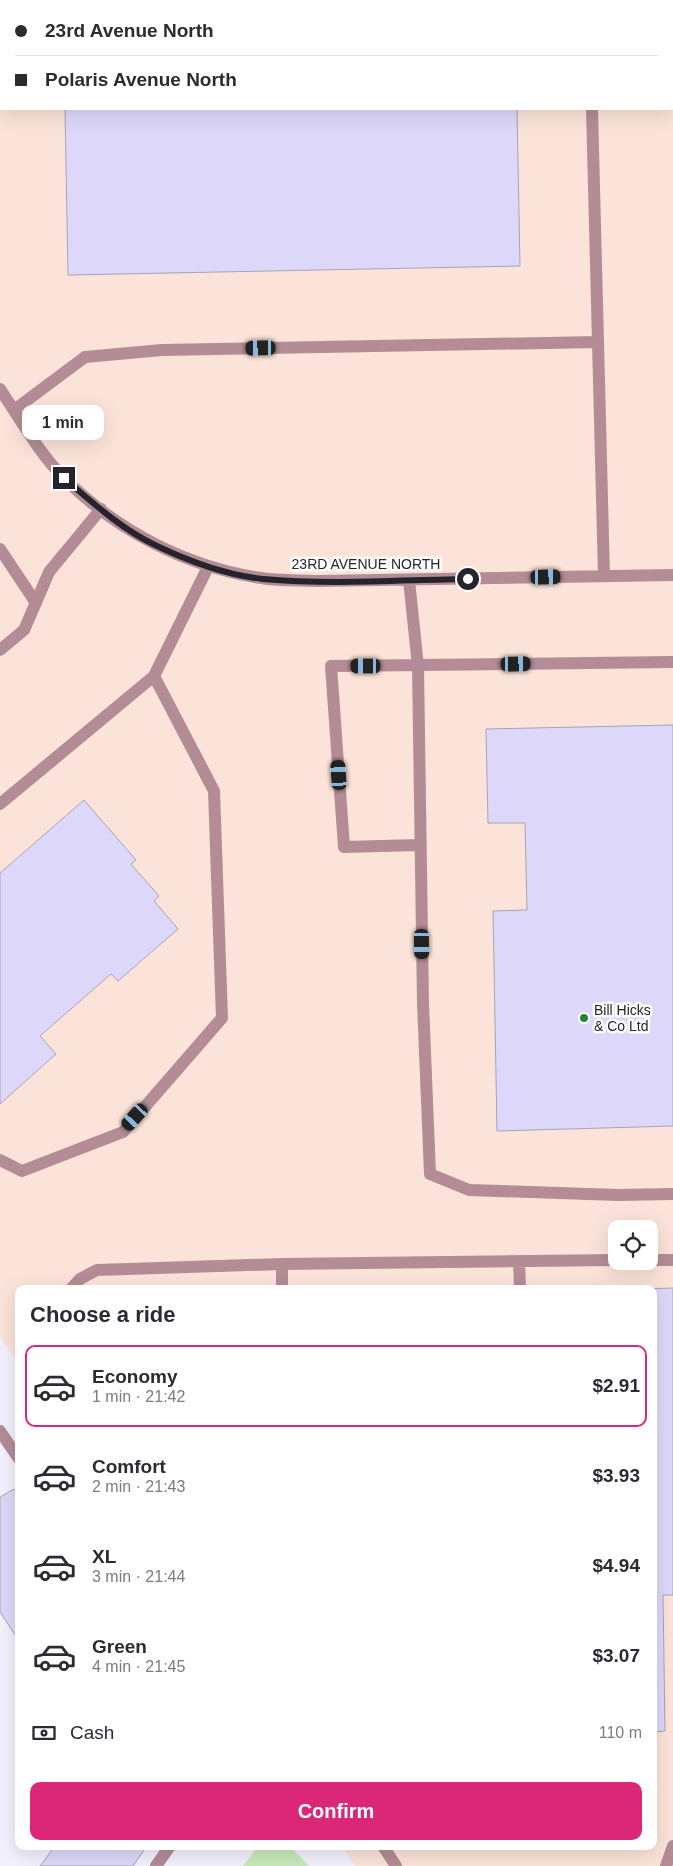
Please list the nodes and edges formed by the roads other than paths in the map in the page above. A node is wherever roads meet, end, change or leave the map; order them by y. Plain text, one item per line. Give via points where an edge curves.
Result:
1 (592, 110) edge
2 (598, 342) junction
3 (0, 389) edge
4 (14, 410) junction
5 (101, 509) junction
6 (0, 549) edge
7 (208, 567) junction
8 (673, 575) edge
9 (604, 576) junction
10 (409, 580) junction
11 (36, 603) junction
12 (0, 650) edge
13 (673, 662) edge
14 (418, 666) junction
15 (154, 676) junction
16 (0, 804) edge
17 (420, 845) junction
18 (0, 1160) edge
19 (673, 1194) edge
20 (608, 1260) edge
21 (658, 1260) edge
22 (673, 1260) edge
23 (519, 1261) junction
24 (282, 1264) junction
25 (75, 1285) edge
26 (282, 1285) edge
27 (520, 1285) edge
28 (0, 1431) edge
29 (15, 1453) edge
30 (673, 1846) edge
31 (167, 1850) edge
32 (386, 1850) edge
33 (156, 1866) edge
34 (396, 1866) edge
35 (666, 1866) edge

1 - 2 street
2 - 4 street via 162,350 85,357
2 - 9 street
3 - 4 street, 23RD AVENUE NORTH
4 - 5 street, 23RD AVENUE NORTH via 64,478
5 - 7 street, 23RD AVENUE NORTH via 154,545
5 - 11 street via 49,572
6 - 11 street
7 - 10 street, 23RD AVENUE NORTH via 262,578
7 - 15 street
8 - 9 street, 23RD AVENUE NORTH
9 - 10 street, 23RD AVENUE NORTH
10 - 14 street
11 - 12 street via 24,630
13 - 14 street
14 - 17 street
14 - 17 street via 331,666 344,847
15 - 16 street
15 - 18 street via 214,791 222,1018 123,1132 22,1171
17 - 19 street via 430,1174 469,1190
20 - 23 street
21 - 22 street
23 - 24 street
23 - 27 street
24 - 25 street via 98,1270
24 - 26 street
28 - 29 street
30 - 35 street
31 - 33 street
32 - 34 street

